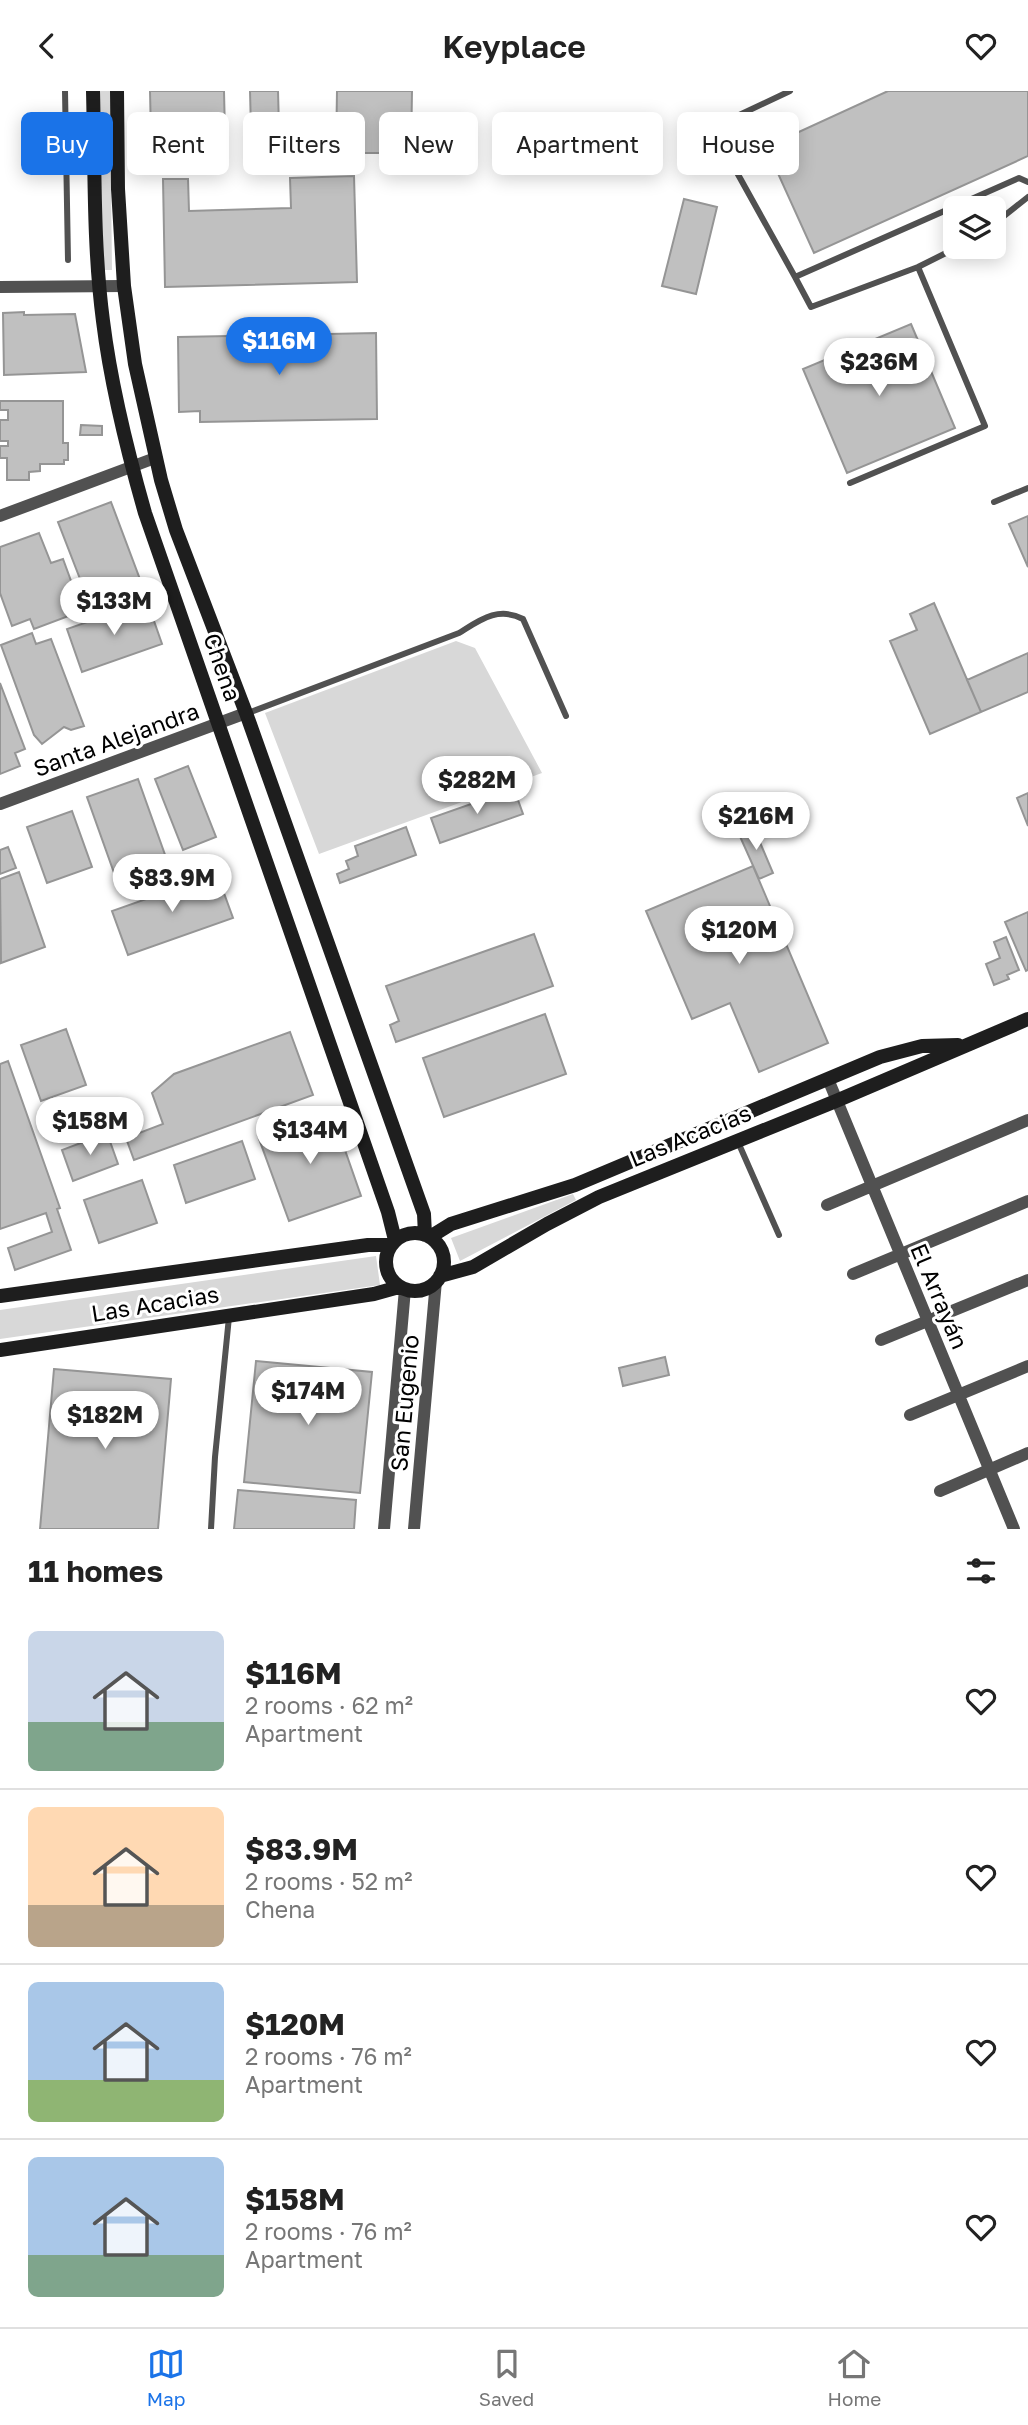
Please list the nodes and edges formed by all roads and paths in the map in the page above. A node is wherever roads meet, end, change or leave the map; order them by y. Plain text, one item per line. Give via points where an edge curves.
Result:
1 (65, 91) edge
2 (93, 91) edge
3 (117, 91) edge
4 (790, 91) edge
5 (1028, 182) edge
6 (1028, 197) edge
7 (1006, 214) edge
8 (943, 254) edge
9 (68, 260) dead end
10 (918, 267) junction
11 (795, 277) junction
12 (99, 286) junction
13 (124, 286) junction
14 (0, 287) edge
15 (155, 458) junction
16 (132, 467) junction
17 (849, 483) dead end
18 (1028, 488) edge
19 (994, 502) dead end
20 (0, 516) edge
21 (246, 713) junction
22 (566, 716) dead end
23 (218, 724) junction
24 (0, 804) edge
25 (1028, 1019) edge
26 (963, 1045) junction
27 (828, 1079) junction
28 (836, 1101) junction
29 (1028, 1120) edge
30 (738, 1140) junction
31 (872, 1186) junction
32 (1028, 1201) edge
33 (827, 1205) dead end
34 (779, 1235) dead end
35 (427, 1236) junction
36 (393, 1243) junction
37 (900, 1254) junction
38 (853, 1274) dead end
39 (438, 1278) junction
40 (1028, 1280) edge
41 (402, 1288) junction
42 (0, 1296) edge
43 (229, 1315) junction
44 (928, 1321) junction
45 (881, 1341) dead end
46 (0, 1350) edge
47 (1028, 1366) edge
48 (958, 1395) junction
49 (910, 1415) dead end
50 (1028, 1453) edge
51 (990, 1469) junction
52 (940, 1491) dead end
53 (211, 1529) edge
54 (384, 1529) edge
55 (414, 1529) edge
56 (1014, 1529) edge

1 - 9 lane
2 - 12 street, Chena
3 - 13 street, Chena
4 - 11 lane via 735,117 723,133 725,151
5 - 11 lane via 1019,178
6 - 7 lane
8 - 10 lane
10 - 11 lane via 811,307
10 - 17 lane via 985,426
12 - 13 street
12 - 14 street
12 - 16 street, Chena via 108,356
13 - 15 street, Chena
15 - 16 street
15 - 21 street, Chena via 176,530
16 - 20 street
16 - 23 street, Chena
18 - 19 lane
21 - 22 lane via 499,613 523,619
21 - 23 street, Santa Alejandra
21 - 35 street, Chena via 424,1214
23 - 24 street, Santa Alejandra
23 - 36 street, Chena via 384,1199
25 - 26 street, Las Acacias
26 - 27 street, Las Acacias via 895,1052
26 - 28 street, Las Acacias
27 - 28 street, El Arrayán
27 - 35 street, Las Acacias via 575,1185 451,1224
28 - 30 street, Las Acacias
28 - 31 street, El Arrayán
29 - 31 street
30 - 34 lane
30 - 39 street, Las Acacias via 575,1209 473,1267
31 - 33 street
31 - 37 street, El Arrayán
32 - 37 street
35 - 36 street via 406,1234
35 - 39 street via 443,1255
36 - 41 street via 386,1258 387,1271
36 - 42 street, Las Acacias
37 - 38 street
37 - 44 street, El Arrayán
39 - 41 street via 422,1290
39 - 55 street, San Eugenio
40 - 44 street
41 - 43 street, Las Acacias
41 - 54 street, San Eugenio
43 - 46 street, Las Acacias
43 - 53 lane
44 - 45 street
44 - 48 street, El Arrayán
47 - 48 street
48 - 49 street
48 - 51 street, El Arrayán
50 - 51 street
51 - 52 street
51 - 56 street, El Arrayán

